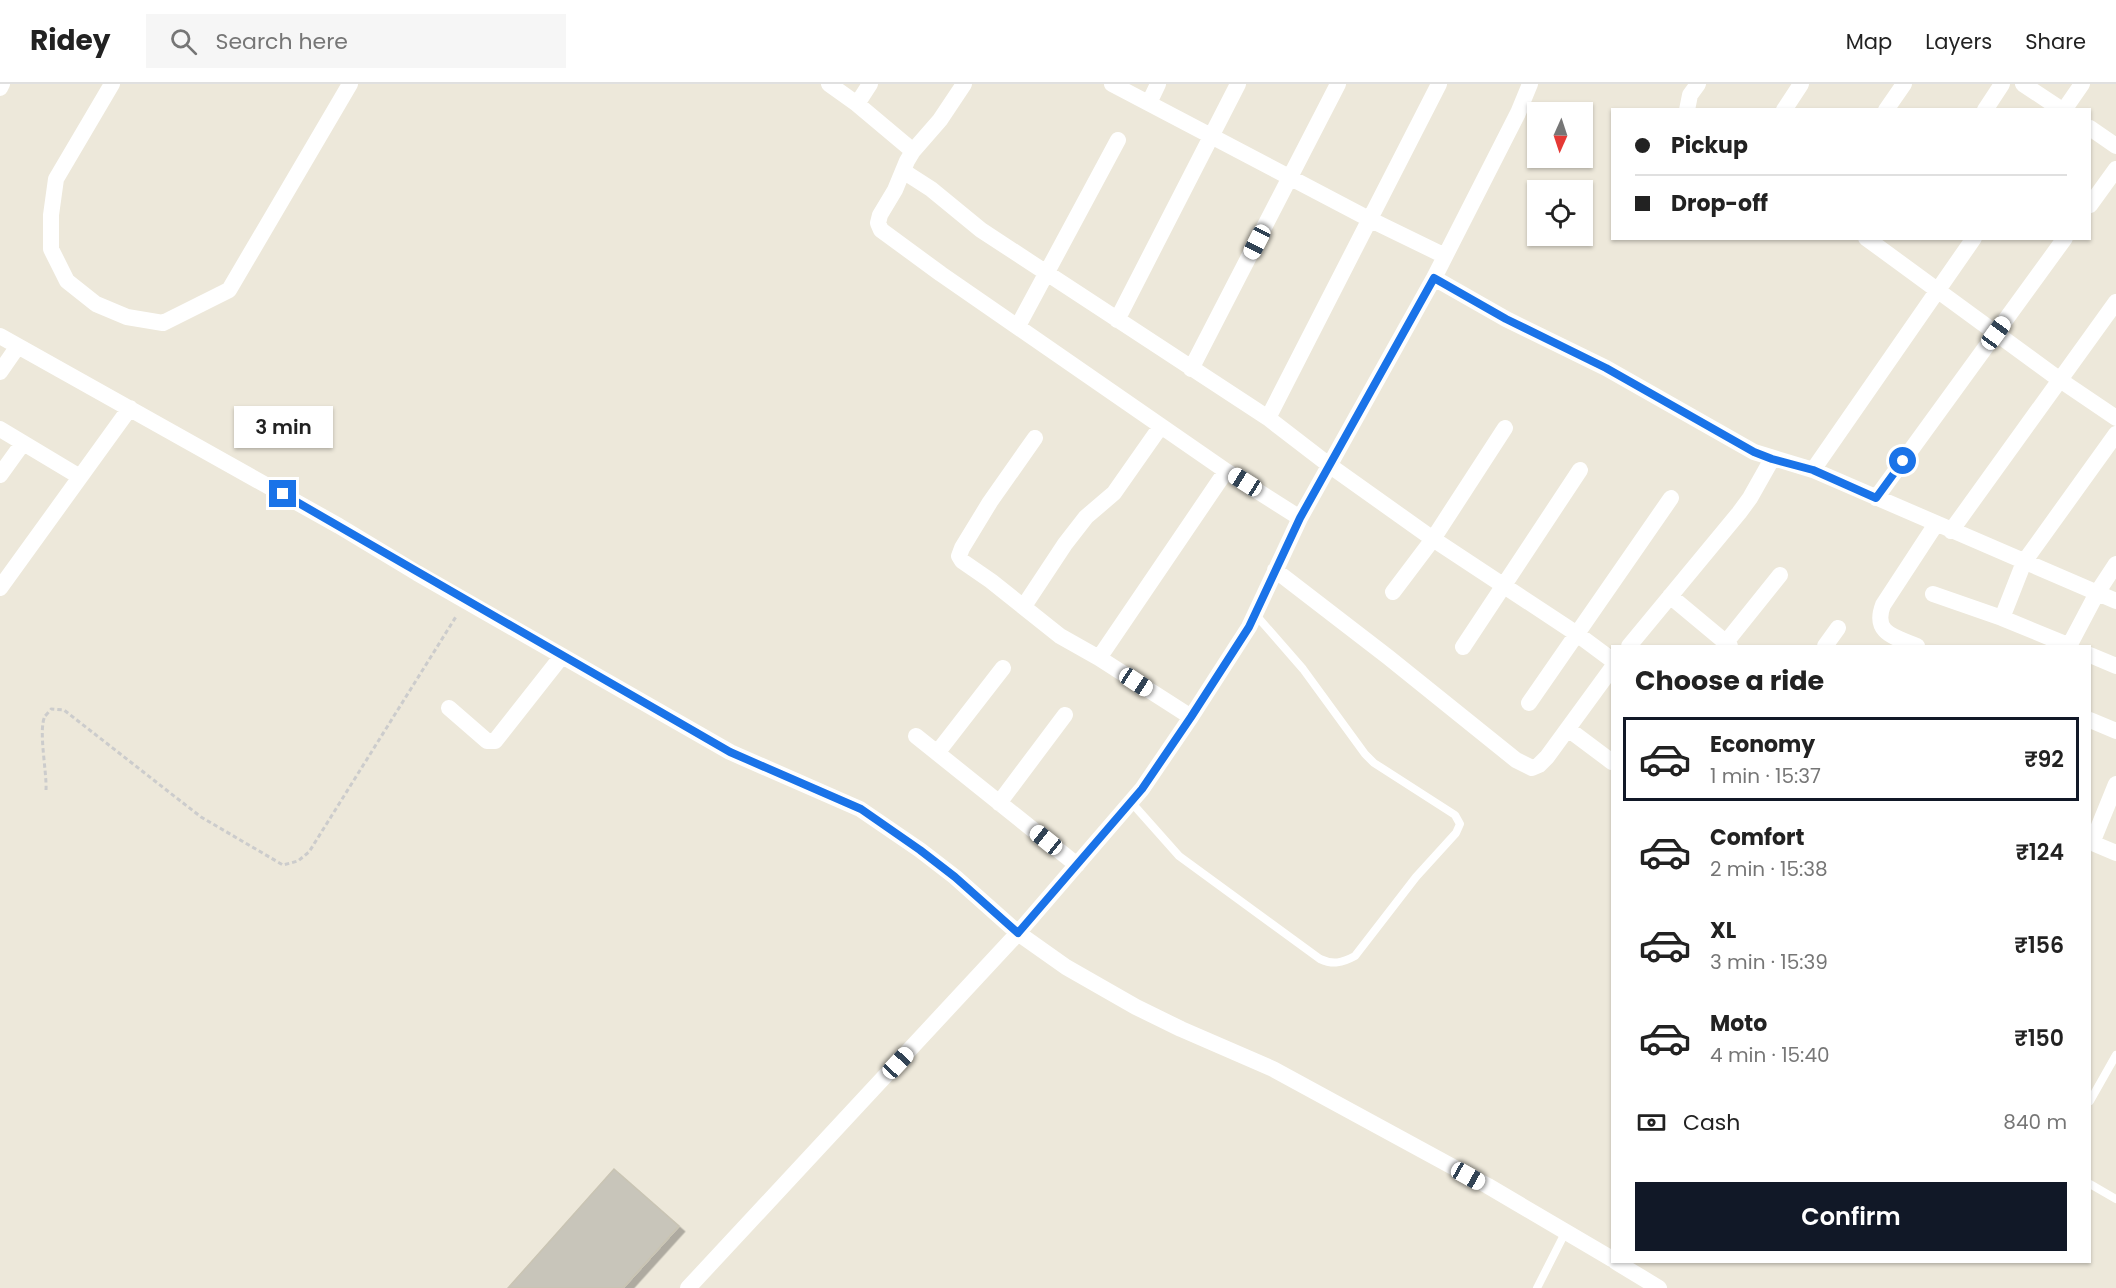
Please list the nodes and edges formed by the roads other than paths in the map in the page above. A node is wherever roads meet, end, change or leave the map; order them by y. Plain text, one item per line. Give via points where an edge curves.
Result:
1 (112, 84) edge
2 (350, 84) edge
3 (829, 84) edge
4 (870, 84) edge
5 (964, 84) edge
6 (1112, 84) edge
7 (1158, 84) edge
8 (1238, 84) edge
9 (1338, 84) edge
10 (1439, 84) edge
11 (1530, 84) edge
12 (1698, 84) edge
13 (1801, 84) edge
14 (1904, 84) edge
15 (2002, 84) edge
16 (2023, 84) edge
17 (2082, 84) edge
18 (1149, 103) junction
19 (857, 104) junction
20 (1687, 108) edge
21 (1785, 108) edge
22 (1887, 108) edge
23 (1986, 108) edge
24 (2060, 108) edge
25 (2064, 108) edge
26 (2091, 129) edge
27 (1211, 137) junction
28 (1118, 140) dead end
29 (2116, 146) edge
30 (913, 151) junction
31 (2116, 169) edge
32 (903, 171) junction
33 (1290, 178) junction
34 (2091, 204) edge
35 (1369, 219) junction
36 (1869, 240) edge
37 (1896, 240) edge
38 (1973, 240) edge
39 (2064, 240) edge
40 (1887, 253) junction
41 (1444, 256) junction
42 (1046, 273) junction
43 (1434, 278) junction
44 (1937, 291) junction
45 (2116, 302) edge
46 (1117, 320) junction
47 (1018, 326) junction
48 (1996, 333) junction
49 (0, 336) edge
50 (18, 346) junction
51 (1191, 369) junction
52 (0, 372) edge
53 (2060, 380) junction
54 (130, 408) junction
55 (1268, 418) junction
56 (2116, 418) edge
57 (1161, 426) junction
58 (1505, 428) dead end
59 (0, 429) edge
60 (2116, 434) edge
61 (1035, 438) dead end
62 (23, 443) junction
63 (1772, 459) junction
64 (1329, 465) junction
65 (1580, 470) dead end
66 (1813, 470) junction
67 (1226, 471) junction
68 (0, 475) edge
69 (80, 477) junction
70 (1671, 498) dead end
71 (1876, 498) junction
72 (1300, 518) junction
73 (1943, 527) junction
74 (1433, 539) junction
75 (2024, 562) junction
76 (2116, 564) edge
77 (1275, 570) junction
78 (1780, 575) dead end
79 (1504, 587) junction
80 (0, 588) edge
81 (1393, 592) dead end
82 (2097, 593) junction
83 (1933, 594) dead end
84 (1670, 596) junction
85 (2116, 601) edge
86 (1024, 606) junction
87 (1255, 614) junction
88 (2002, 618) junction
89 (1838, 628) dead end
90 (1577, 634) junction
91 (1900, 643) edge
92 (1630, 645) edge
93 (1726, 645) edge
94 (1826, 645) edge
95 (2067, 645) edge
96 (2070, 645) edge
97 (1463, 647) dead end
98 (2091, 655) edge
99 (562, 656) junction
100 (1099, 658) junction
101 (1611, 659) edge
102 (2116, 666) edge
103 (1003, 668) dead end
104 (1611, 669) edge
105 (1528, 703) dead end
106 (449, 708) dead end
107 (1065, 715) dead end
108 (1191, 717) junction
109 (2091, 720) edge
110 (1568, 729) junction
111 (2116, 731) edge
112 (916, 736) dead end
113 (937, 753) junction
114 (1611, 761) edge
115 (2116, 784) edge
116 (1131, 802) junction
117 (999, 803) junction
118 (2091, 842) edge
119 (2116, 853) edge
120 (1077, 865) junction
121 (1018, 933) junction
122 (2116, 1055) edge
123 (2091, 1099) edge
124 (2091, 1185) edge
125 (2116, 1199) edge
126 (1566, 1230) junction
127 (1611, 1258) edge
128 (1619, 1263) edge
129 (692, 1287) edge
130 (1537, 1288) edge
131 (1659, 1288) edge

1 - 2 street via 56,179 51,249 67,281 96,304 127,317 163,323 229,290
3 - 19 street
4 - 19 street
5 - 30 street
6 - 18 street
7 - 18 street
8 - 27 street
9 - 33 street
10 - 35 street
11 - 41 street
12 - 20 street
13 - 21 street
14 - 22 street
15 - 23 street
16 - 24 street
17 - 25 street
18 - 27 street
19 - 30 street
26 - 29 street
27 - 33 street
27 - 46 street
28 - 42 street
30 - 32 street
31 - 34 street
32 - 42 street
32 - 47 street via 880,215 878,223 882,230
33 - 35 street
33 - 51 street
35 - 41 street
35 - 55 street
36 - 40 street
37 - 40 street
38 - 44 street
39 - 48 street
40 - 44 street
41 - 43 street
42 - 46 street
42 - 47 street
43 - 63 street
43 - 64 street
44 - 48 street
44 - 66 street
45 - 53 street
46 - 51 street
47 - 57 street
48 - 53 street
48 - 71 street
49 - 50 street
50 - 52 street
50 - 54 street
51 - 55 street
53 - 56 street
53 - 73 street
54 - 69 street
54 - 99 street
55 - 64 street
57 - 67 street
57 - 86 street via 1114,493 1086,517 1065,544
58 - 74 street
59 - 62 street
60 - 75 street
61 - 86 street via 990,502 959,556
62 - 68 street
62 - 69 street
63 - 66 street
63 - 84 street via 1740,513
64 - 72 street
64 - 74 street
65 - 79 street
66 - 71 street
67 - 72 street
67 - 100 street
69 - 80 street
70 - 90 street
71 - 73 street
72 - 77 street
73 - 75 street
73 - 91 street via 1883,605 1880,623
74 - 79 street
74 - 81 street
75 - 82 street
75 - 88 street
76 - 82 street
77 - 87 street
77 - 110 street via 1525,765 1539,765
78 - 93 street
79 - 90 street
79 - 97 street
82 - 85 street
82 - 96 street
83 - 88 street
84 - 92 street
84 - 93 street
86 - 100 street via 1060,636
87 - 108 street
87 - 116 lane via 1303,669 1365,754 1455,815 1460,824 1456,833 1355,956 1329,963 1179,856
88 - 95 street
89 - 94 street
90 - 101 street
90 - 105 street
98 - 102 street
99 - 106 street via 495,741 488,741
99 - 121 street via 730,752 861,809 955,877
100 - 108 street
103 - 113 street
104 - 110 street
107 - 117 street
108 - 116 street
109 - 111 street
110 - 114 street
112 - 113 street
113 - 117 street
115 - 118 street
116 - 120 street
117 - 120 street
118 - 119 street
120 - 121 street
121 - 126 street via 1061,964 1136,1007 1273,1069
121 - 129 street
122 - 123 lane
124 - 125 lane
126 - 127 street
126 - 130 lane
128 - 131 street

